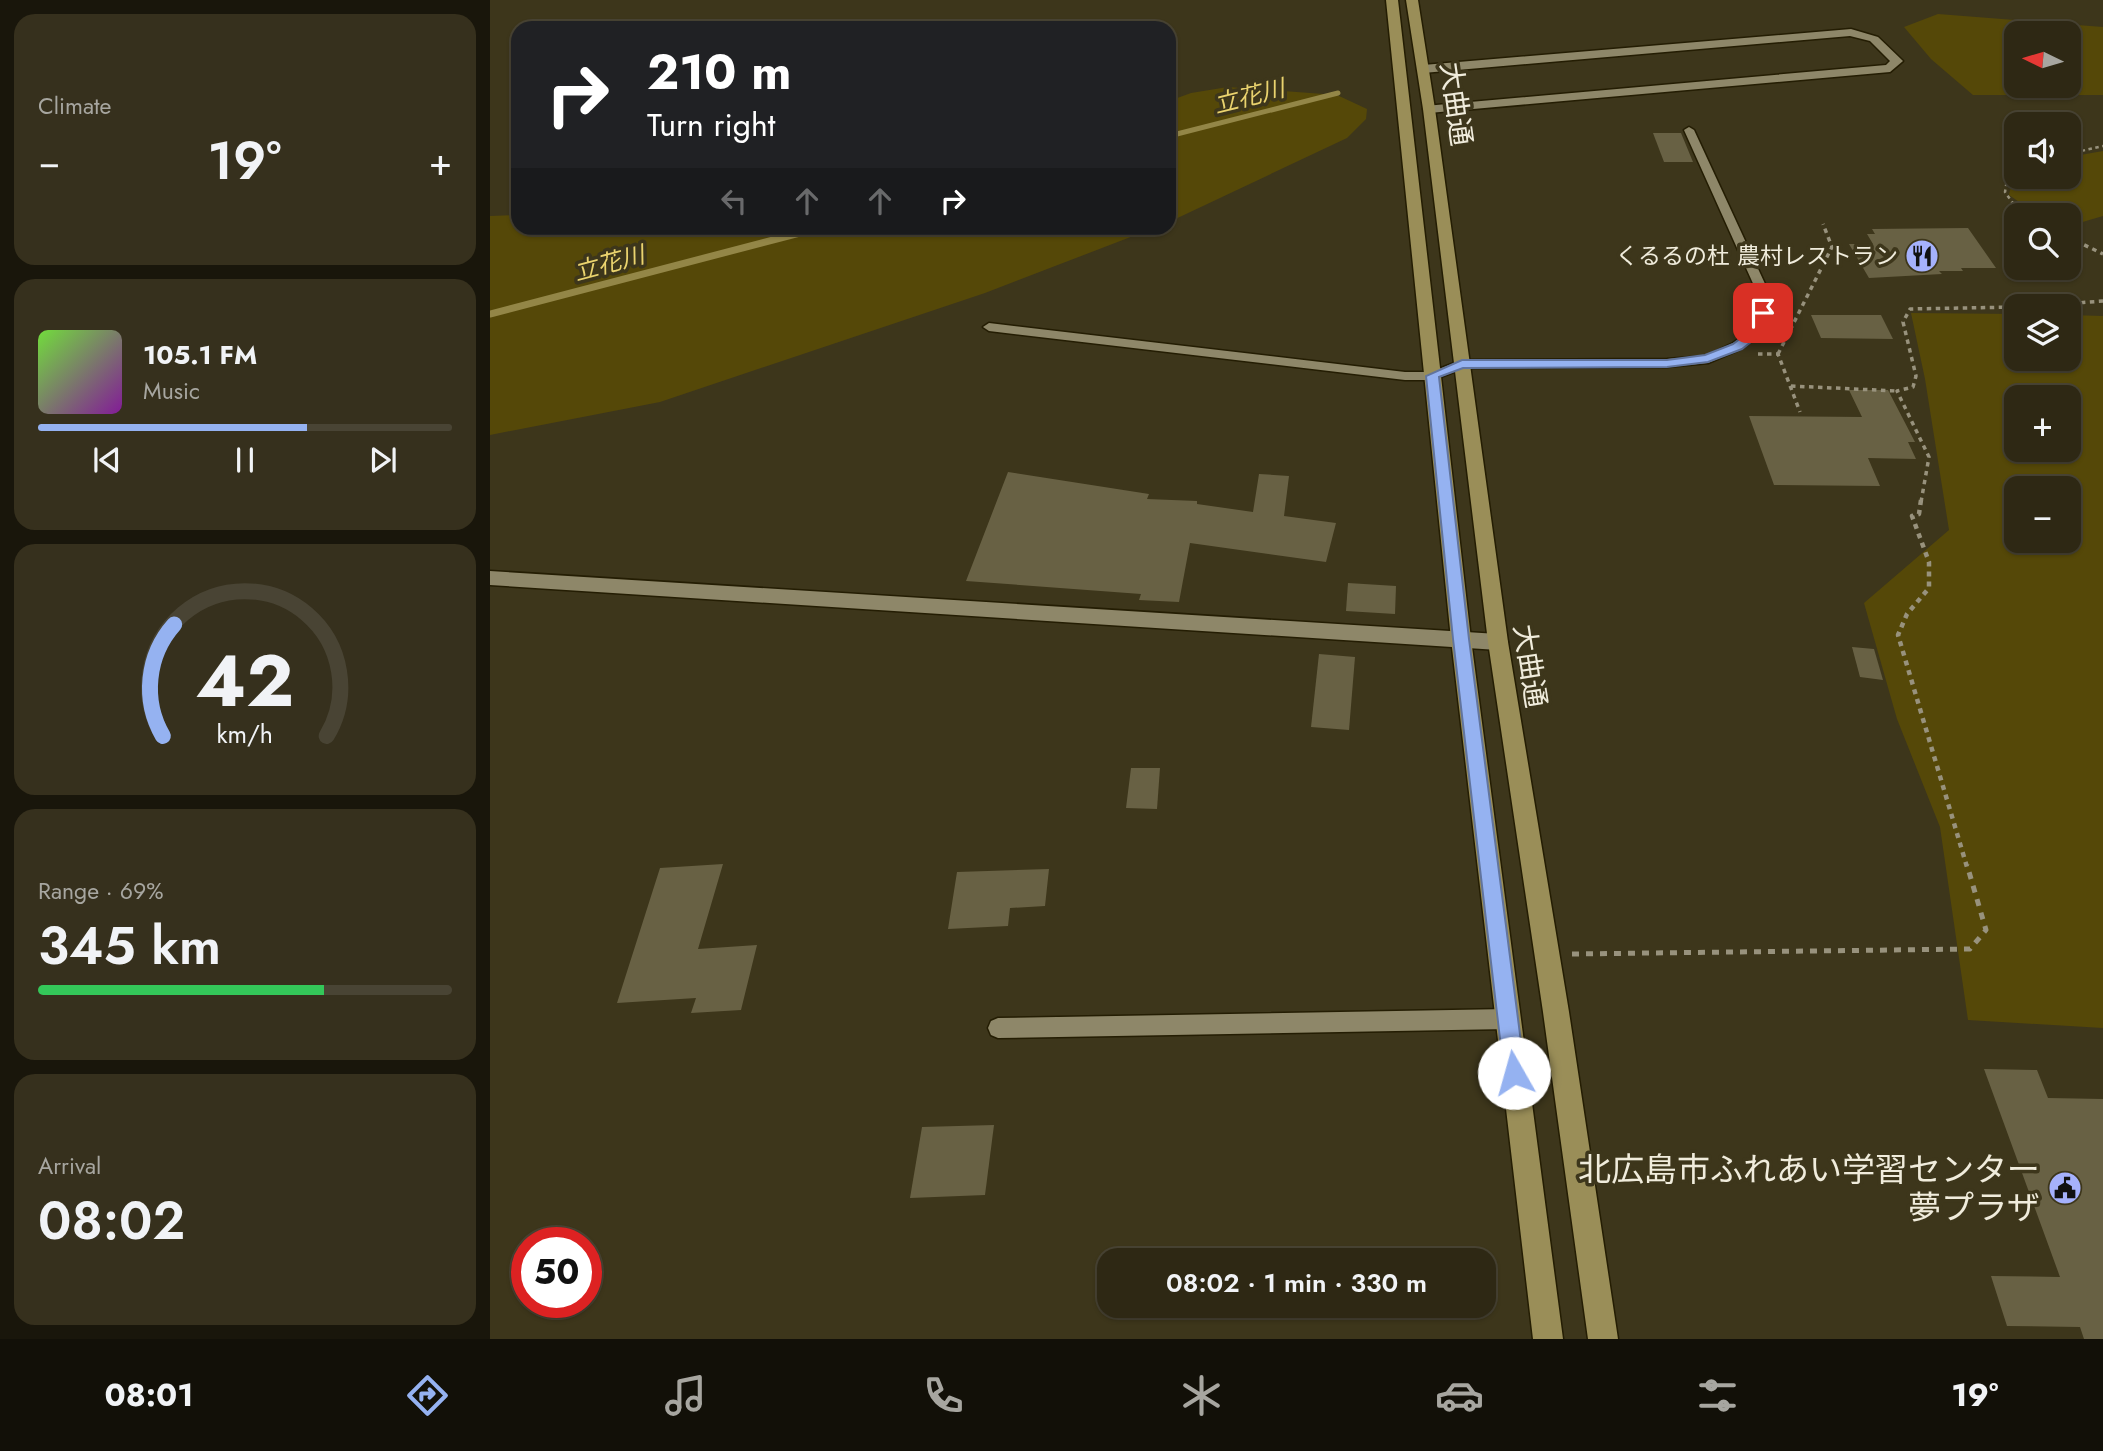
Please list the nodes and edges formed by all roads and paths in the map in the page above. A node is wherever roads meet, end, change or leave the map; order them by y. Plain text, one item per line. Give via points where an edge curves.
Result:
1 (1392, 0) edge
2 (1412, 0) edge
3 (1423, 69) junction
4 (1429, 109) junction
5 (1689, 130) dead end
6 (2103, 146) edge
7 (2081, 151) edge
8 (2005, 189) edge
9 (2014, 203) edge
10 (1823, 224) dead end
11 (2081, 243) edge
12 (2103, 254) edge
13 (2103, 302) edge
14 (2081, 303) edge
15 (2004, 307) edge
16 (989, 327) dead end
17 (1737, 346) junction
18 (1778, 354) junction
19 (1462, 364) junction
20 (1433, 376) junction
21 (1791, 386) junction
22 (1897, 391) junction
23 (1800, 412) dead end
24 (490, 578) edge
25 (1461, 639) junction
26 (1498, 642) junction
27 (1547, 954) junction
28 (1508, 1020) junction
29 (998, 1028) dead end
30 (1548, 1339) edge
31 (1603, 1339) edge

1 - 20 main road, 大曲通
2 - 3 main road, 大曲通
3 - 4 main road, 大曲通
3 - 4 street via 1851,32 1874,39 1897,61 1890,68
4 - 19 main road, 大曲通
5 - 17 lane via 1766,299 1761,328
6 - 7 path
8 - 9 path
10 - 18 path via 1832,247
11 - 12 path
13 - 14 path
15 - 22 path via 1910,309 1903,322 1916,376 1913,387
16 - 20 lane
17 - 18 path via 1758,354
17 - 19 lane via 1708,359 1667,363
18 - 21 path
19 - 20 lane
19 - 26 main road, 大曲通
20 - 25 main road, 大曲通
21 - 22 path
21 - 23 path
22 - 27 path via 1929,457 1919,514 1912,516 1929,562 1929,588 1907,614 1898,635 1986,930 1970,948
24 - 25 street
25 - 26 street
25 - 28 main road, 大曲通
26 - 27 main road, 大曲通
27 - 31 main road, 大曲通
28 - 29 lane
28 - 30 main road, 大曲通

